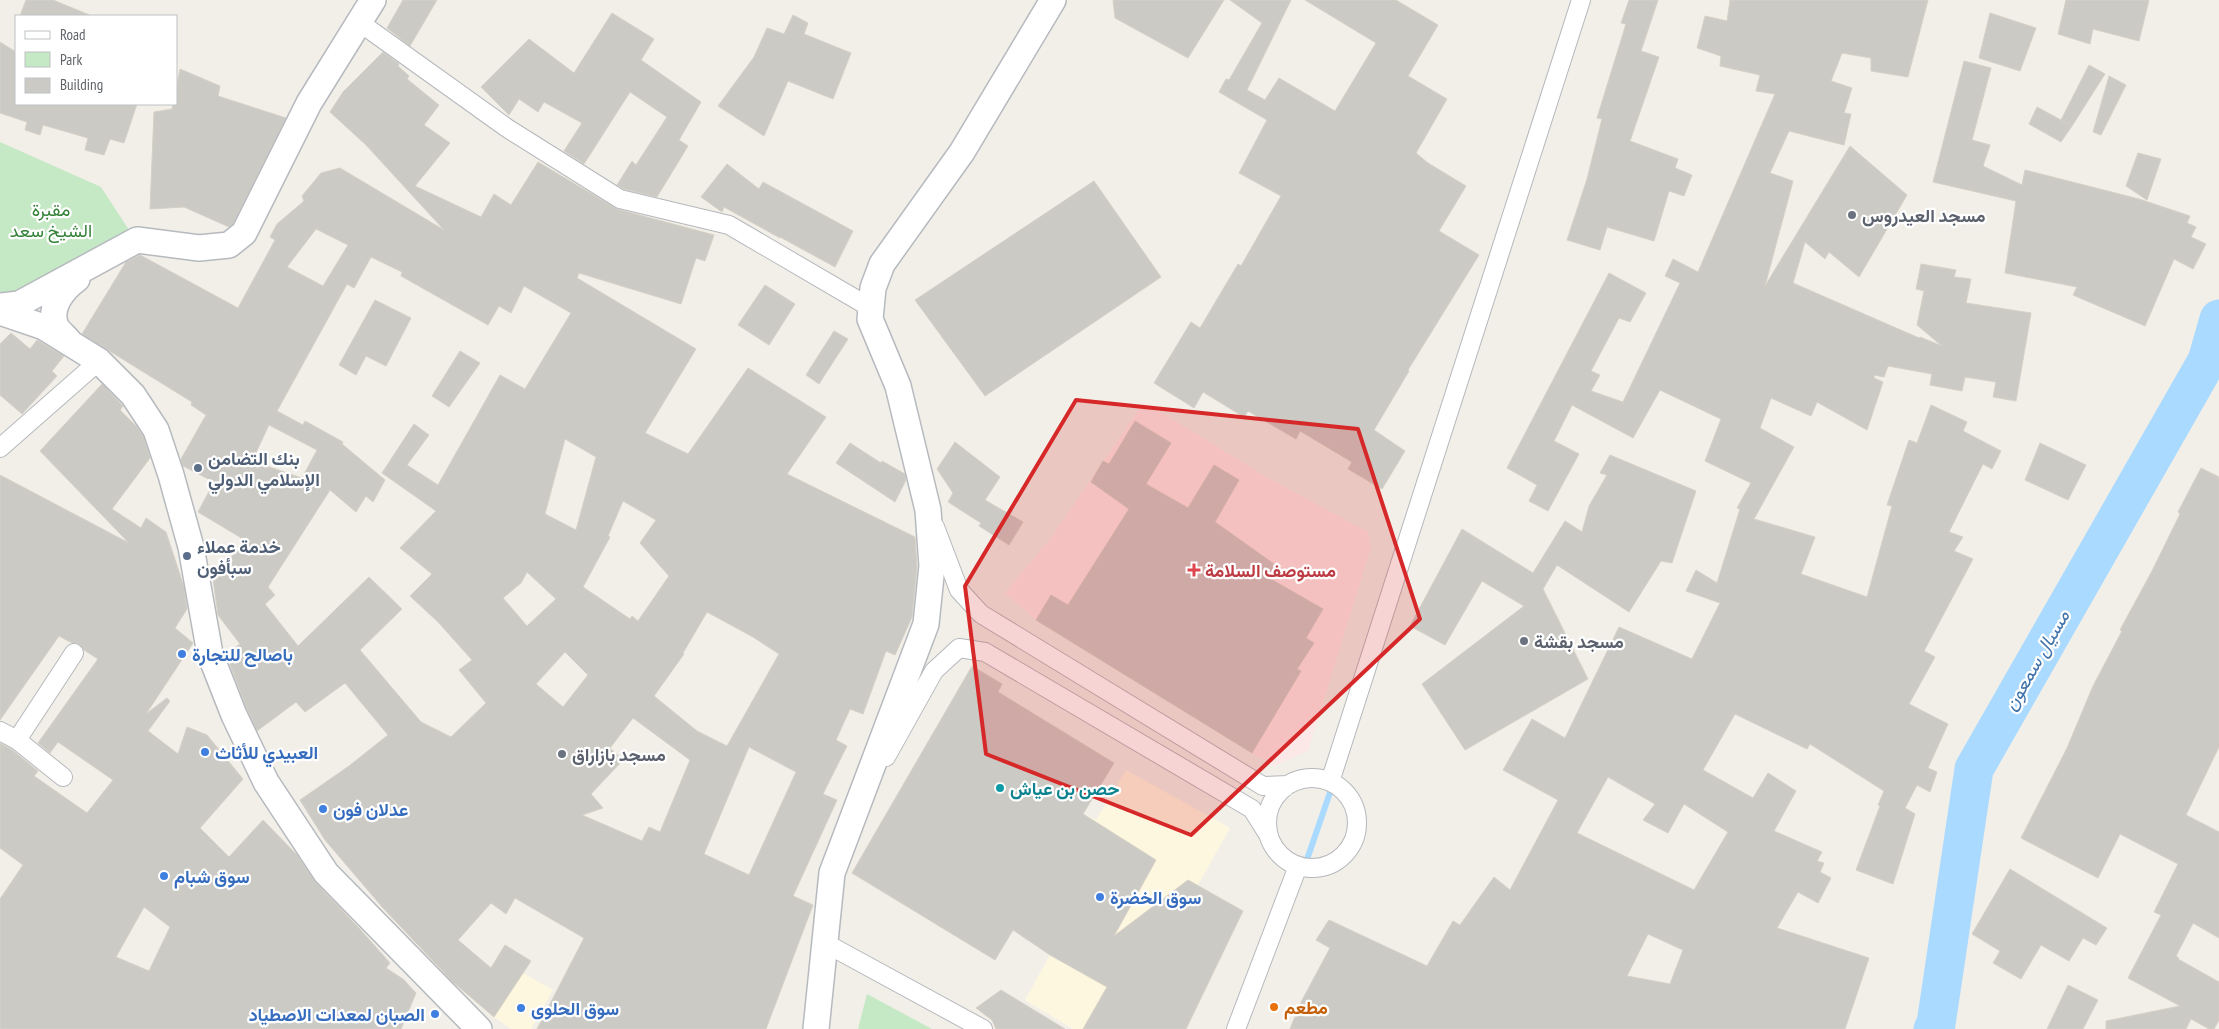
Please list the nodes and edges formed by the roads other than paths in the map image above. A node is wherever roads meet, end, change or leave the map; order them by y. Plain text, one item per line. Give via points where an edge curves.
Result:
1 (373, 0) edge
2 (1054, 0) edge
3 (1581, 0) edge
4 (359, 22) junction
5 (115, 251) junction
6 (0, 306) edge
7 (871, 308) junction
8 (0, 312) edge
9 (71, 344) junction
10 (99, 360) junction
11 (0, 448) edge
12 (928, 510) junction
13 (74, 653) dead end
14 (0, 731) edge
15 (17, 740) junction
16 (63, 778) dead end
17 (1330, 782) junction
18 (1288, 785) junction
19 (852, 817) junction
20 (1269, 836) junction
21 (1298, 866) junction
22 (825, 942) junction
23 (479, 1029) edge
24 (816, 1029) edge
25 (983, 1029) edge
26 (1236, 1029) edge

1 - 4 main road
2 - 7 main road via 962,152 882,264 873,288
3 - 17 street
4 - 5 main road via 309,103 244,233 229,245 199,248 137,240
4 - 7 street via 507,128 620,198 729,225
5 - 6 main road via 19,304
5 - 9 main road via 67,286 56,304 56,327
7 - 12 main road via 870,319 898,386
8 - 9 main road via 44,327
9 - 10 main road
10 - 11 street
10 - 23 main road via 133,395 156,430 192,547 210,654 234,716 266,782 326,872
12 - 18 street via 959,590 981,614 1264,786
12 - 19 main road via 932,566 926,624
13 - 15 street
14 - 15 street
15 - 16 street
17 - 18 street via 1316,778 1301,779
17 - 21 street via 1343,790 1352,802 1357,832 1342,858 1328,866
18 - 20 street via 1270,807
19 - 20 street via 934,670 959,648 985,652 1001,660 1252,809
19 - 22 main road via 832,873
20 - 21 street via 1285,860
21 - 26 street
22 - 24 main road
22 - 25 street

